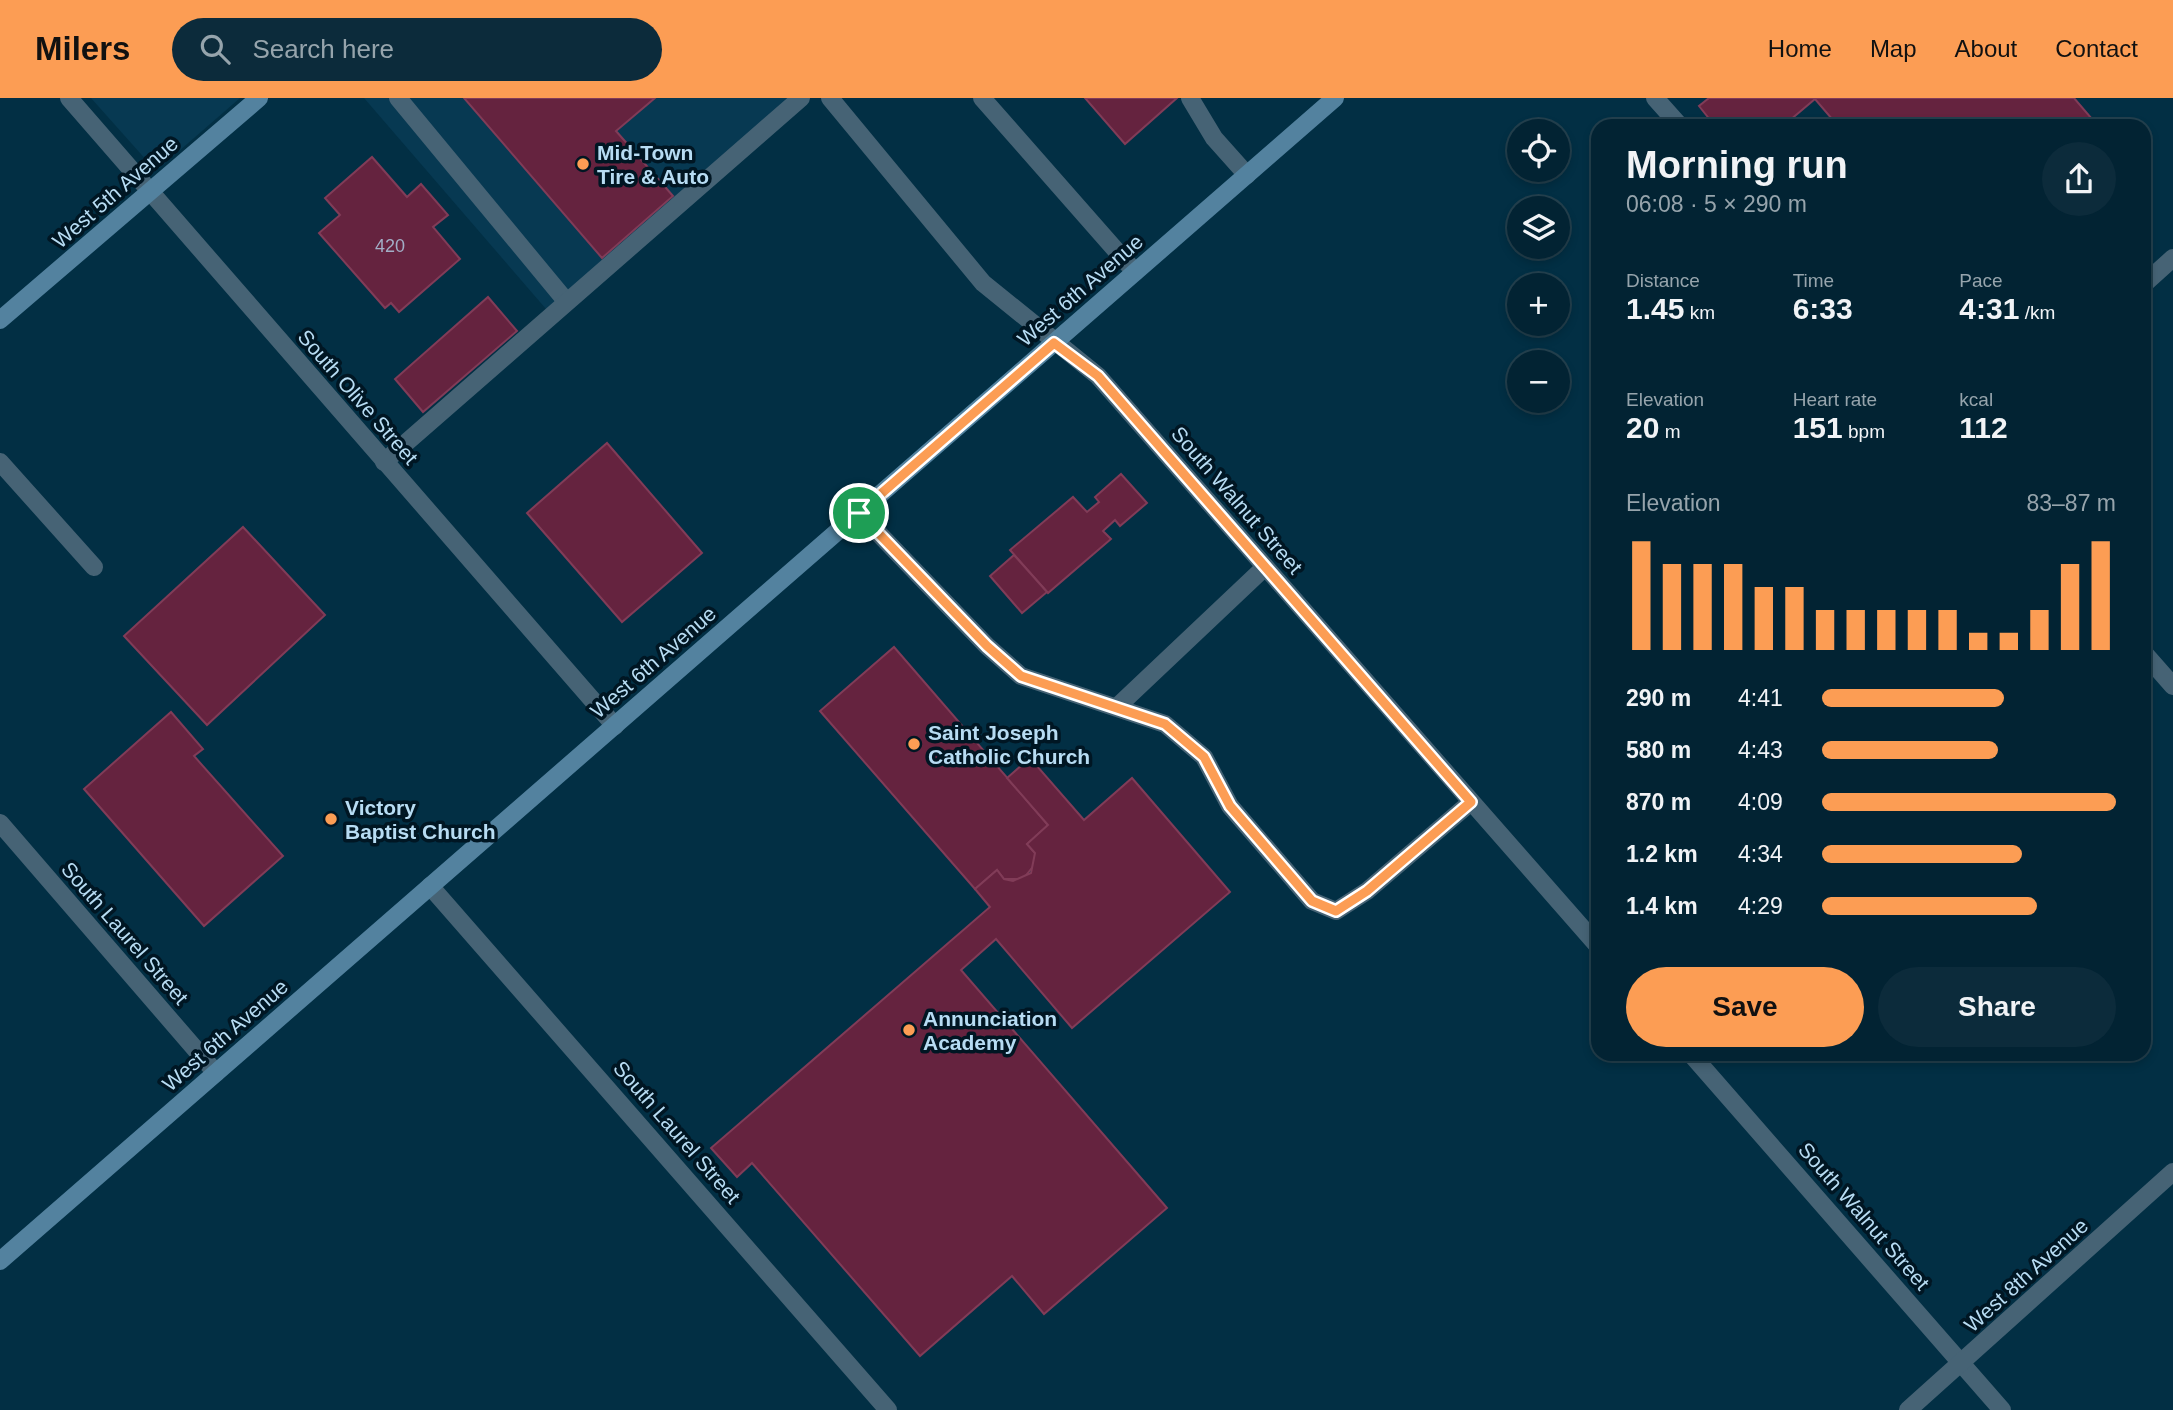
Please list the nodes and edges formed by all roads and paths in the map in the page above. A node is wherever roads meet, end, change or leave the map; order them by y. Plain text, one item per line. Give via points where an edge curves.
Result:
1 (69, 98) edge
2 (260, 98) edge
3 (398, 98) edge
4 (801, 98) edge
5 (830, 98) edge
6 (982, 98) edge
7 (1190, 98) edge
8 (1335, 98) edge
9 (1655, 98) edge
10 (1674, 119) edge
11 (1247, 175) junction
12 (150, 193) junction
13 (2173, 258) edge
14 (1135, 272) junction
15 (2151, 278) edge
16 (566, 301) junction
17 (0, 320) edge
18 (1054, 343) junction
19 (0, 462) edge
20 (384, 462) junction
21 (859, 513) junction
22 (94, 567) dead end
23 (1265, 567) junction
24 (2151, 661) edge
25 (2173, 686) edge
26 (1118, 706) junction
27 (615, 726) junction
28 (1471, 802) junction
29 (0, 823) edge
30 (430, 886) junction
31 (1591, 938) edge
32 (1698, 1061) edge
33 (216, 1073) junction
34 (2173, 1172) edge
35 (0, 1261) edge
36 (1962, 1363) junction
37 (888, 1410) edge
38 (1908, 1410) edge
39 (2002, 1410) edge

1 - 12 street, South Olive Street
2 - 12 main road, West 5th Avenue
3 - 16 street
4 - 16 street
5 - 18 street, South Walnut Street via 984,283
6 - 14 street
7 - 11 street via 1214,138
8 - 11 main road, West 6th Avenue
9 - 10 street
11 - 14 main road, West 6th Avenue
12 - 17 main road, West 5th Avenue
12 - 20 street, South Olive Street
13 - 15 street
14 - 18 main road, West 6th Avenue
16 - 20 street
18 - 21 main road, West 6th Avenue
18 - 23 street, South Walnut Street via 1098,376
19 - 22 street
20 - 27 street, South Olive Street
21 - 26 street via 1021,676
21 - 27 main road, West 6th Avenue
23 - 26 street
23 - 28 street, South Walnut Street
24 - 25 street
26 - 28 street via 1165,724 1204,757 1230,806 1312,901 1336,911 1367,891
27 - 30 main road, West 6th Avenue
28 - 31 street, South Walnut Street
29 - 33 street, South Laurel Street
30 - 33 main road, West 6th Avenue
30 - 37 street, South Laurel Street
32 - 36 street, South Walnut Street
33 - 35 main road, West 6th Avenue
34 - 36 street, West 8th Avenue
36 - 38 street, West 8th Avenue
36 - 39 street, South Walnut Street

